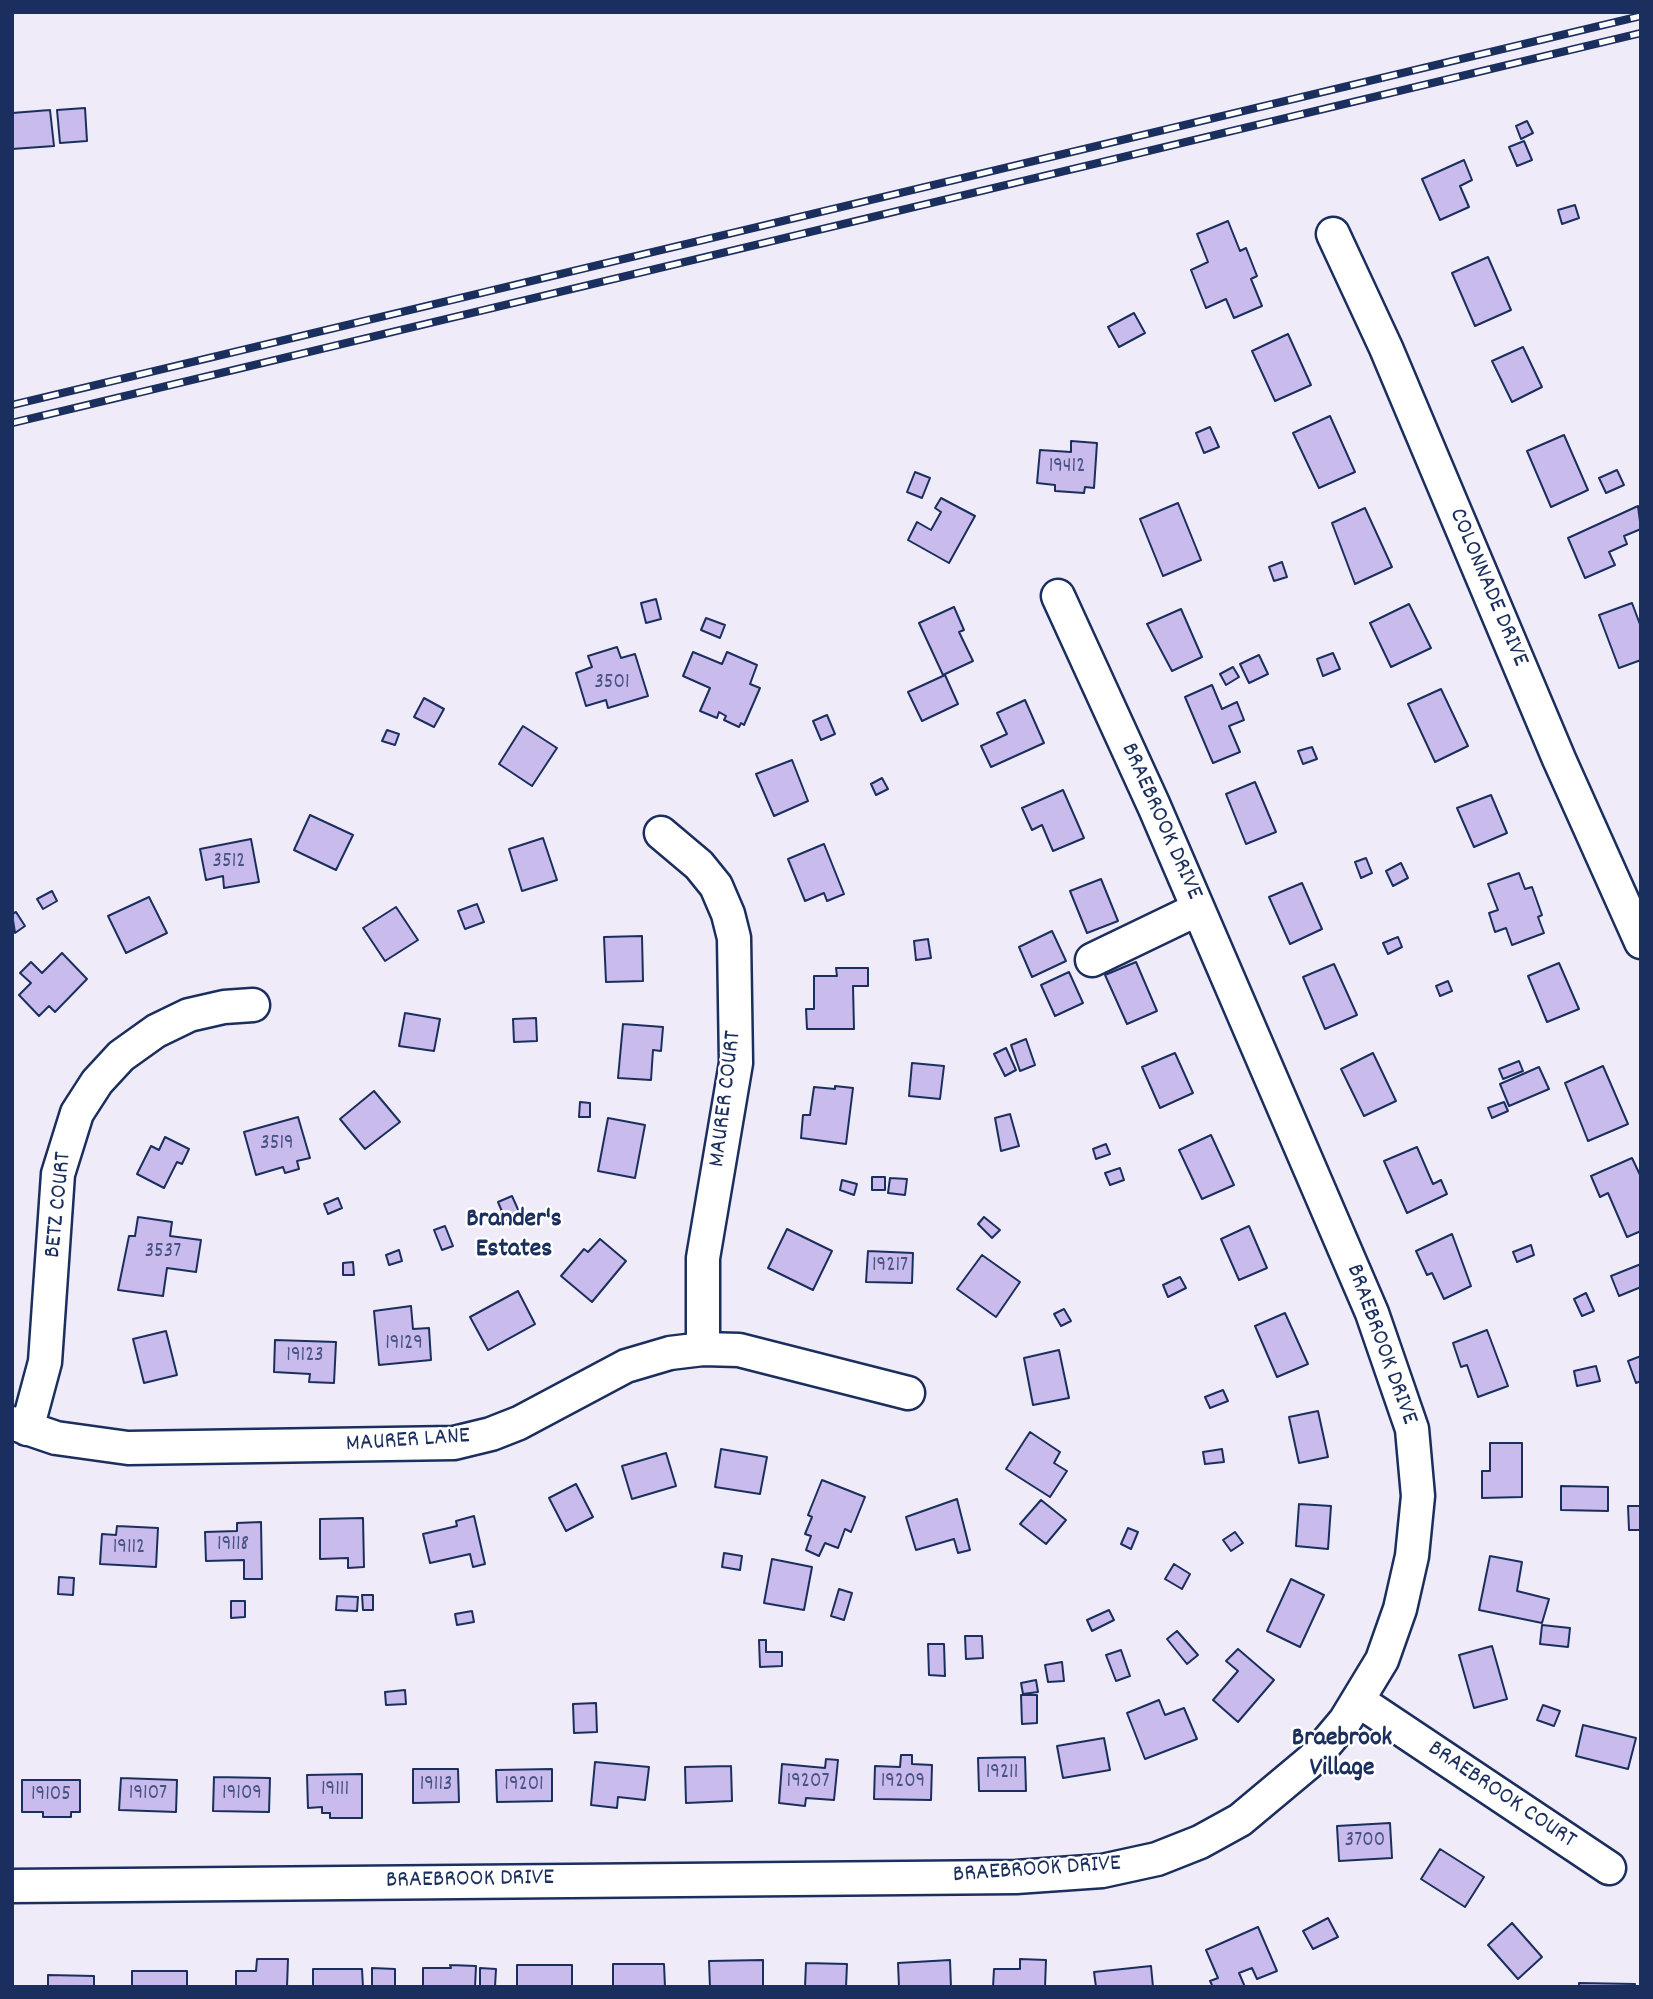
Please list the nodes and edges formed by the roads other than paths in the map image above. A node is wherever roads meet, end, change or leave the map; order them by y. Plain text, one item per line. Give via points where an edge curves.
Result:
1 (1333, 233) dead end
2 (1058, 596) dead end
3 (661, 833) dead end
4 (1198, 909) junction
5 (1641, 942) edge
6 (1093, 960) dead end
7 (253, 1005) dead end
8 (703, 1349) junction
9 (908, 1393) dead end
10 (20, 1426) edge
11 (1359, 1701) junction
12 (1609, 1868) dead end
13 (12, 1886) edge

1 - 5 street, COLONNADE DRIVE
2 - 4 street, BRAEBROOK DRIVE
3 - 8 street, MAURER COURT via 716,886 734,938 736,1063 703,1258
4 - 6 street
4 - 11 street, BRAEBROOK DRIVE via 1372,1313 1412,1429 1418,1483 1412,1556 1382,1660
7 - 10 street, BETZ COURT via 189,1015 156,1031 121,1056 77,1113 58,1174 46,1362
8 - 9 street, MAURER LANE via 738,1350
8 - 10 street, MAURER LANE via 626,1366 519,1423 454,1443 128,1448 56,1438
11 - 12 street, BRAEBROOK COURT
11 - 13 street, BRAEBROOK DRIVE via 1313,1759 1240,1820 1157,1859 1102,1871 1016,1877

